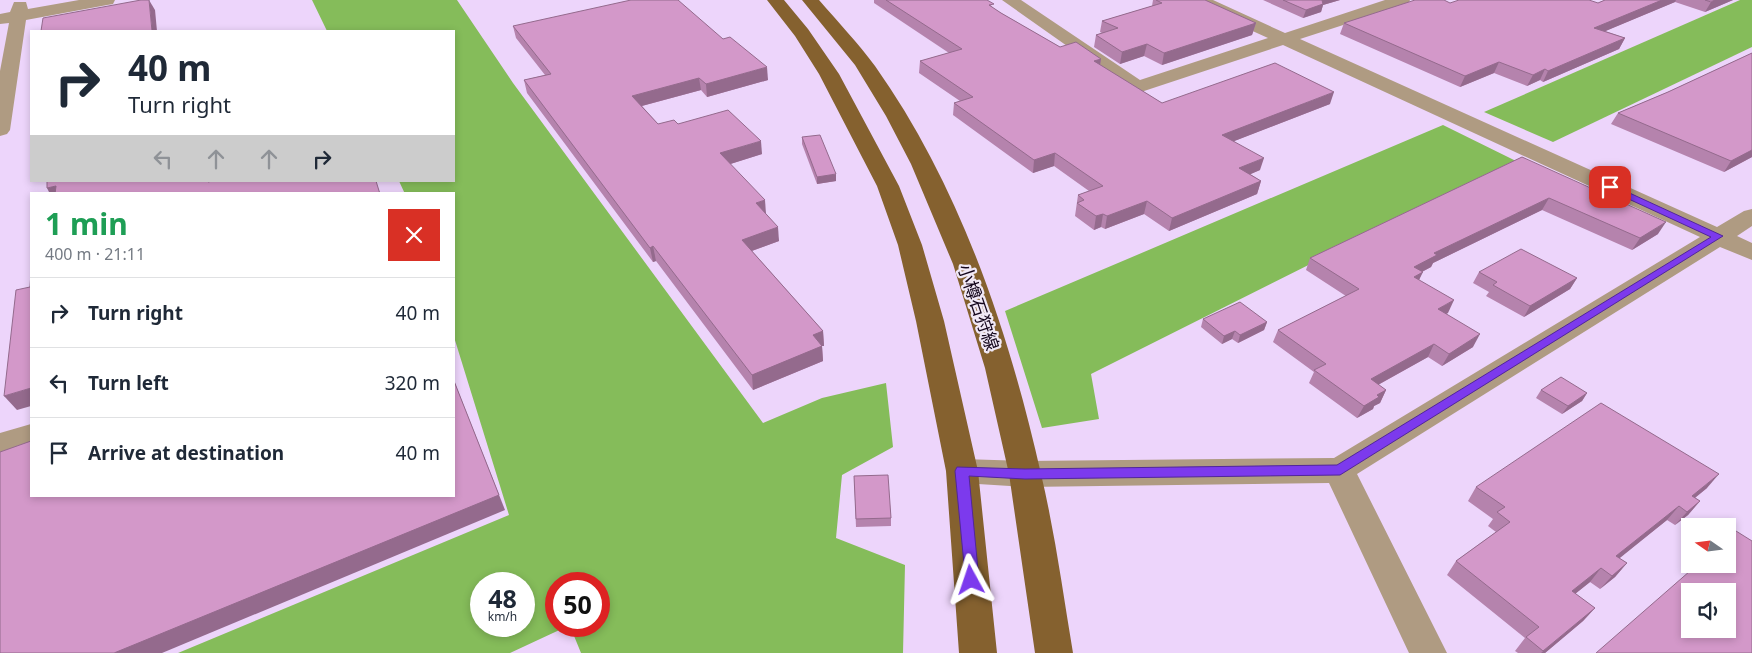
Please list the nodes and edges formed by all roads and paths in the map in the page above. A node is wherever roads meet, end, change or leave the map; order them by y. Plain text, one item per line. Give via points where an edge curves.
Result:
1 (53, 0) edge
2 (107, 0) edge
3 (775, 0) edge
4 (810, 0) edge
5 (1010, 0) edge
6 (1199, 0) edge
7 (1216, 0) edge
8 (1402, 0) edge
9 (0, 9) edge
10 (20, 11) junction
11 (0, 19) edge
12 (1291, 37) junction
13 (0, 130) edge
14 (1738, 231) edge
15 (1752, 252) edge
16 (30, 435) edge
17 (0, 444) edge
18 (1340, 470) junction
19 (962, 471) junction
20 (1025, 474) junction
21 (978, 653) edge
22 (1054, 653) edge
23 (1428, 653) edge

1 - 10 street
2 - 10 street
3 - 19 main road via 829,74 888,186 910,245 930,321
4 - 20 main road, 小樽石狩線 via 867,69 905,133 951,224 996,357
5 - 12 street via 1138,87
6 - 12 street
7 - 12 street
8 - 12 street
9 - 10 street
10 - 11 street
10 - 13 street
12 - 14 street
14 - 15 street
14 - 18 street
16 - 17 street
18 - 20 street
18 - 23 street
19 - 20 street
19 - 21 main road
20 - 22 main road, 小樽石狩線

